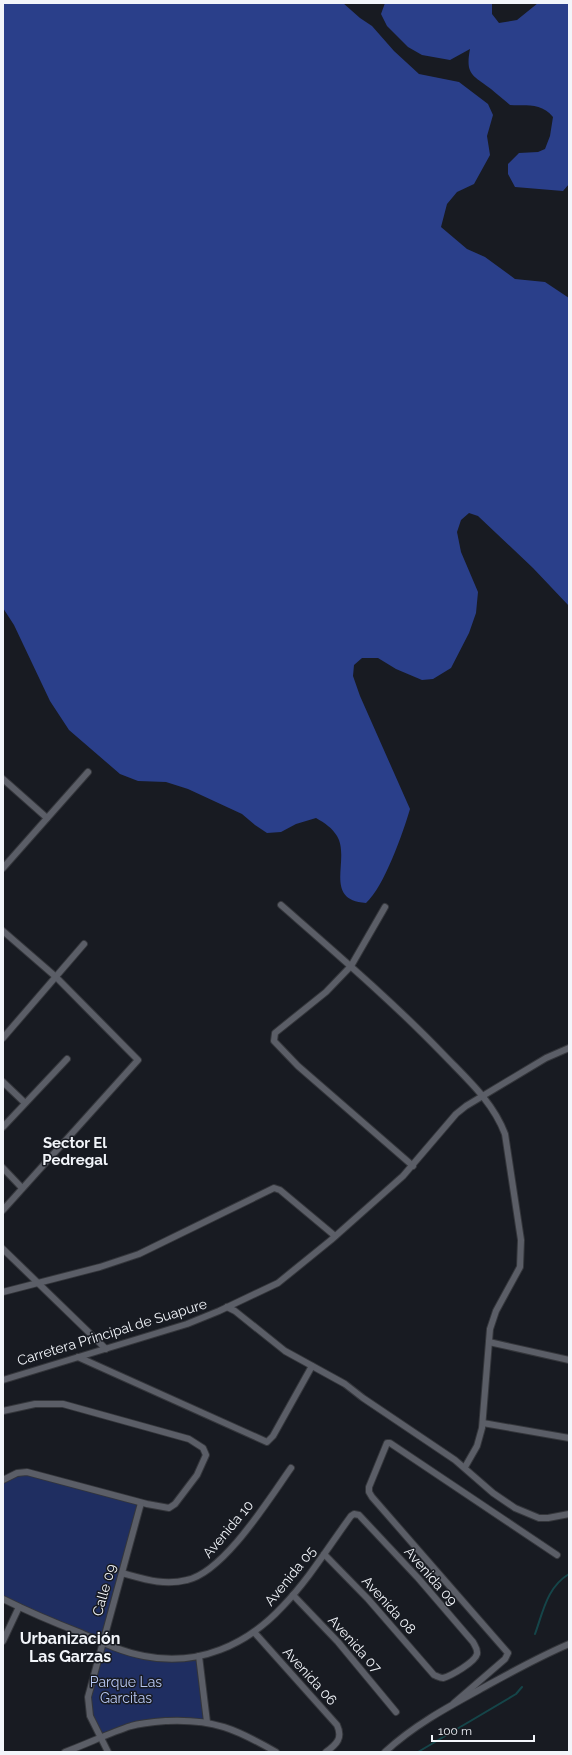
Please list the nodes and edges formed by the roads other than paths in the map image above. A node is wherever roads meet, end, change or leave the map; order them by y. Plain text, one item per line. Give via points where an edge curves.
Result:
1 (88, 772) dead end
2 (3, 779) edge
3 (47, 818) junction
4 (3, 868) edge
5 (280, 905) dead end
6 (384, 907) dead end
7 (3, 931) edge
8 (84, 944) dead end
9 (351, 966) junction
10 (56, 977) junction
11 (3, 1038) edge
12 (569, 1048) edge
13 (66, 1059) dead end
14 (3, 1082) edge
15 (483, 1096) junction
16 (25, 1103) junction
17 (3, 1127) edge
18 (413, 1166) junction
19 (3, 1168) edge
20 (22, 1188) junction
21 (3, 1210) edge
22 (335, 1236) junction
23 (3, 1249) edge
24 (38, 1282) junction
25 (3, 1292) edge
26 (227, 1307) junction
27 (489, 1342) junction
28 (106, 1349) junction
29 (78, 1357) junction
30 (569, 1360) edge
31 (312, 1366) junction
32 (3, 1380) edge
33 (3, 1411) edge
34 (483, 1424) junction
35 (569, 1438) edge
36 (465, 1467) junction
37 (291, 1468) dead end
38 (3, 1480) edge
39 (141, 1503) junction
40 (569, 1514) edge
41 (359, 1515) joint
42 (324, 1554) junction
43 (557, 1556) dead end
44 (122, 1573) junction
45 (293, 1595) junction
46 (3, 1599) edge
47 (19, 1607) junction
48 (254, 1632) junction
49 (3, 1641) edge
50 (102, 1642) junction
51 (569, 1644) edge
52 (199, 1656) junction
53 (434, 1675) joint
54 (454, 1703) junction
55 (396, 1712) dead end
56 (207, 1722) junction
57 (101, 1738) junction
58 (66, 1752) edge
59 (108, 1752) edge
60 (276, 1752) edge
61 (326, 1752) edge
62 (385, 1752) edge

1 - 3 street
2 - 3 street
3 - 4 street
5 - 9 street
6 - 9 street
7 - 10 street
8 - 10 street
9 - 15 street via 408,1018
9 - 18 street via 326,992 275,1033 274,1041 298,1066
10 - 11 street
10 - 20 street via 138,1060
12 - 15 street, Carretera Principal de Suapure via 546,1058
13 - 16 street
14 - 16 street
15 - 18 street, Carretera Principal de Suapure via 450,1118
15 - 27 street via 499,1118 505,1134 522,1258 518,1272 493,1319
16 - 17 street
18 - 22 street, Carretera Principal de Suapure
19 - 20 street
20 - 21 street
22 - 24 street via 280,1190 274,1188 139,1254 100,1267
22 - 26 street, Carretera Principal de Suapure via 278,1283
23 - 24 street
24 - 25 street
24 - 28 street
26 - 28 street, Carretera Principal de Suapure via 187,1324
26 - 31 street via 285,1351
27 - 30 street
27 - 34 street
28 - 29 street, Carretera Principal de Suapure
29 - 31 street via 267,1442 273,1436
29 - 32 street, Carretera Principal de Suapure
31 - 36 street via 345,1384
33 - 39 street via 35,1404 63,1404 175,1434 196,1442 203,1448 206,1455 202,1466 175,1504 169,1508
34 - 35 street
34 - 36 street via 480,1438
36 - 40 street via 493,1493 527,1514 548,1518
37 - 44 street, Avenida 10 via 223,1558 201,1575 177,1582 158,1582
38 - 39 street via 17,1473 27,1472
39 - 44 street, Calle 09
41 - 42 street, Avenida 05 via 351,1516
41 - 53 street, Avenida 09 via 473,1642 477,1651 476,1657 468,1664 446,1677
42 - 45 street, Avenida 05
42 - 53 street, Avenida 08
43 - 54 street via 388,1443 369,1492 508,1653 506,1659
44 - 50 street, Calle 09
45 - 48 street, Avenida 05
45 - 55 street, Avenida 07 via 338,1642
46 - 47 street, Avenida 05
47 - 49 street
47 - 50 street, Avenida 05
48 - 52 street, Avenida 05 via 227,1648
48 - 61 street, Avenida 06 via 337,1725 339,1740
50 - 52 street, Avenida 05 via 153,1658
50 - 57 street, Calle 09 via 87,1702 90,1716
51 - 54 street via 528,1662
52 - 56 street
54 - 62 street via 411,1730
56 - 57 street via 173,1721 140,1724
56 - 60 street via 241,1733
57 - 58 street
57 - 59 street, Calle 09

